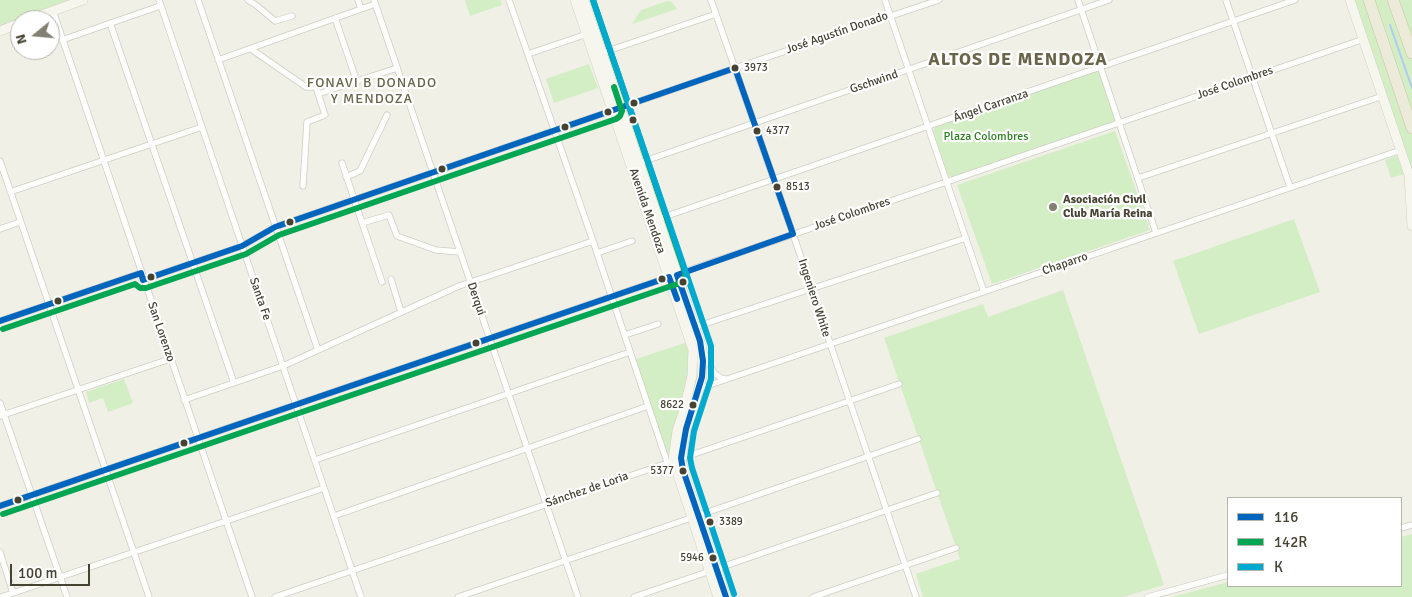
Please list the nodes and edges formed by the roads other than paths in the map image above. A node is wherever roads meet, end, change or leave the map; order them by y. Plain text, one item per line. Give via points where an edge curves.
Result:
1 (83, 0) edge
2 (198, 0) edge
3 (248, 0) edge
4 (358, 0) edge
5 (509, 0) edge
6 (711, 0) edge
7 (885, 0) edge
8 (938, 0) edge
9 (1078, 0) edge
10 (1109, 0) edge
11 (1226, 0) edge
12 (1295, 0) edge
13 (1350, 0) edge
14 (1369, 0) edge
15 (1394, 0) edge
16 (581, 1) edge
17 (374, 2) edge
18 (160, 3) edge
19 (361, 8) junction
20 (1082, 9) junction
21 (52, 10) edge
22 (716, 14) junction
23 (292, 16) dead end
24 (890, 16) junction
25 (335, 18) junction
26 (1233, 21) junction
27 (110, 23) junction
28 (60, 34) edge
29 (586, 34) junction
30 (1364, 39) junction
31 (62, 40) junction
32 (250, 49) junction
33 (602, 53) junction
34 (1412, 53) edge
35 (528, 54) junction
36 (218, 60) junction
37 (1101, 67) junction
38 (397, 68) junction
39 (735, 68) junction
40 (909, 70) junction
41 (1253, 78) junction
42 (357, 82) junction
43 (318, 94) junction
44 (1383, 96) junction
45 (617, 110) junction
46 (387, 115) dead end
47 (1120, 122) junction
48 (754, 123) junction
49 (202, 127) junction
50 (928, 127) junction
51 (1412, 128) edge
52 (555, 131) junction
53 (1272, 133) junction
54 (152, 144) junction
55 (1401, 150) junction
56 (0, 161) edge
57 (103, 161) junction
58 (639, 162) junction
59 (342, 163) dead end
60 (433, 173) junction
61 (346, 177) junction
62 (1138, 178) junction
63 (774, 180) junction
64 (947, 182) junction
65 (303, 186) dead end
66 (1290, 187) junction
67 (10, 192) junction
68 (354, 200) junction
69 (658, 219) junction
70 (20, 222) junction
71 (362, 223) junction
72 (1412, 226) edge
73 (275, 227) junction
74 (0, 229) edge
75 (1156, 233) junction
76 (793, 234) junction
77 (966, 238) junction
78 (593, 241) junction
79 (632, 242) dead end
80 (242, 246) junction
81 (460, 252) junction
82 (597, 253) junction
83 (192, 263) junction
84 (673, 276) junction
85 (142, 277) junction
86 (391, 279) dead end
87 (382, 282) dead end
88 (470, 282) junction
89 (811, 289) junction
90 (984, 292) junction
91 (612, 297) junction
92 (48, 304) junction
93 (401, 312) junction
94 (0, 320) edge
95 (658, 324) dead end
96 (695, 327) junction
97 (625, 335) junction
98 (490, 339) junction
99 (830, 345) junction
100 (702, 348) junction
101 (318, 350) junction
102 (630, 352) junction
103 (170, 359) junction
104 (283, 366) junction
105 (730, 379) junction
106 (234, 383) junction
107 (900, 384) dead end
108 (78, 390) junction
109 (694, 391) junction
110 (508, 394) junction
111 (184, 400) junction
112 (849, 401) junction
113 (0, 403) edge
114 (296, 405) junction
115 (648, 406) junction
116 (2, 415) edge
117 (198, 438) junction
118 (918, 439) dead end
119 (527, 448) junction
120 (868, 456) junction
121 (315, 460) junction
122 (674, 460) junction
123 (106, 470) junction
124 (324, 488) junction
125 (937, 493) dead end
126 (32, 495) junction
127 (546, 504) junction
128 (0, 506) edge
129 (887, 510) junction
130 (334, 516) junction
131 (695, 517) junction
132 (226, 521) junction
133 (956, 548) dead end
134 (0, 552) edge
135 (134, 552) junction
136 (566, 561) junction
137 (906, 566) junction
138 (713, 570) junction
139 (352, 571) junction
140 (1227, 575) edge
141 (60, 577) junction
142 (13, 593) junction
143 (1, 597) edge
144 (66, 597) edge
145 (149, 597) edge
146 (252, 597) edge
147 (275, 597) edge
148 (361, 597) edge
149 (458, 597) edge
150 (578, 597) edge
151 (634, 597) edge
152 (718, 597) edge
153 (726, 597) edge
154 (813, 597) edge
155 (916, 597) edge
156 (1148, 597) edge

1 - 21 main road
2 - 36 street
3 - 23 street via 275,21
4 - 19 street
5 - 35 street
6 - 22 street, Ingeniero White
7 - 24 street
8 - 24 street, José Agustín Donado
9 - 20 street
10 - 20 street, Gschwind
11 - 26 street
12 - 26 street, Ángel Carranza
13 - 30 main road
14 - 51 highway
15 - 34 highway
16 - 29 main road, Avenida Mendoza
16 - 33 main road, Avenida Mendoza
17 - 19 street
17 - 38 street, Derqui
18 - 27 street
18 - 49 street, Santa Fe
19 - 25 street
20 - 37 street
20 - 40 street, Gschwind
22 - 33 street
22 - 39 street, Ingeniero White
24 - 39 street, José Agustín Donado
24 - 40 street
25 - 32 street
25 - 42 street
26 - 37 street, Ángel Carranza
26 - 41 street
27 - 31 street
27 - 54 street
28 - 31 street, San Lorenzo
29 - 35 street
29 - 45 main road, Avenida Mendoza
30 - 41 street, José Colombres
30 - 44 main road
31 - 57 street, San Lorenzo
32 - 36 street
32 - 43 street via 306,87 316,87
33 - 45 main road, Avenida Mendoza
35 - 52 street
36 - 73 street
37 - 47 street
37 - 50 street, Ángel Carranza
38 - 42 street
38 - 60 street, Derqui
39 - 45 street, José Agustín Donado
39 - 48 street, Ingeniero White
40 - 48 street, Gschwind
40 - 50 street
41 - 47 street, José Colombres
41 - 53 street
42 - 43 street
43 - 65 street via 326,115 307,122
44 - 53 street
44 - 55 main road
45 - 52 street, José Agustín Donado
45 - 58 main road, Avenida Mendoza
45 - 84 main road, Avenida Mendoza
46 - 61 street via 360,171
47 - 62 street
47 - 64 street, José Colombres
48 - 58 street, Gschwind
48 - 63 street, Ingeniero White
49 - 54 street
49 - 80 street, Santa Fe
50 - 63 street, Ángel Carranza
50 - 64 street
52 - 60 street, José Agustín Donado
52 - 78 street
53 - 62 street
53 - 66 street
54 - 57 street
54 - 83 street
55 - 66 street, Chaparro
55 - 72 main road via 1410,182
56 - 67 street
57 - 67 street
57 - 85 street, San Lorenzo
58 - 69 main road, Avenida Mendoza
59 - 61 street
60 - 68 street, José Agustín Donado
60 - 81 street, Derqui
61 - 68 street
62 - 75 street
63 - 69 street, Ángel Carranza
63 - 76 street, Ingeniero White
64 - 76 street, José Colombres
64 - 77 street
66 - 75 street, Chaparro
67 - 70 street
68 - 71 street
68 - 73 street, José Agustín Donado
69 - 84 main road, Avenida Mendoza
70 - 74 street
70 - 92 street
71 - 81 street via 389,215 397,236 436,250
71 - 87 street
73 - 80 street, José Agustín Donado
73 - 101 street
75 - 90 street, Chaparro
76 - 84 street, José Colombres
76 - 89 street, Ingeniero White
77 - 89 street
77 - 90 street
78 - 82 street
78 - 88 street
79 - 82 street
80 - 83 street, José Agustín Donado
80 - 104 street, Santa Fe
81 - 88 street, Derqui
82 - 91 street
83 - 85 street, José Agustín Donado
83 - 106 street
84 - 91 street, José Colombres
84 - 96 main road, Avenida Mendoza
84 - 109 main road, Avenida Mendoza via 693,350
85 - 92 street, José Agustín Donado
85 - 103 street, San Lorenzo
86 - 93 street
88 - 93 street
88 - 98 street, Derqui
89 - 96 street
89 - 99 street, Ingeniero White
90 - 99 street, Chaparro
91 - 97 street
91 - 98 street, José Colombres
92 - 94 street, José Agustín Donado
92 - 108 street
93 - 101 street
95 - 97 street
96 - 100 main road, Avenida Mendoza
97 - 102 street
98 - 110 street, Derqui
98 - 114 street, José Colombres
99 - 105 street, Chaparro
99 - 112 street, Ingeniero White
100 - 105 street via 714,373
100 - 109 main road, Avenida Mendoza via 702,376
101 - 104 street
102 - 110 street
102 - 115 street
103 - 108 street
103 - 111 street, San Lorenzo
104 - 106 street
104 - 114 street, Santa Fe
105 - 109 street, Chaparro
106 - 111 street
107 - 112 street, Sánchez de Loria
108 - 116 street
108 - 123 street
109 - 122 main road, Avenida Mendoza via 686,430
110 - 119 street, Derqui
110 - 121 street
111 - 117 street, San Lorenzo
112 - 120 street, Ingeniero White
112 - 122 street, Sánchez de Loria
113 - 116 street
114 - 117 street, José Colombres
114 - 121 street, Santa Fe
115 - 119 street
115 - 122 street
116 - 126 street
117 - 123 street, José Colombres
117 - 132 street, San Lorenzo
118 - 120 street
119 - 127 street, Derqui
119 - 130 street
120 - 129 street, Ingeniero White
120 - 131 street
121 - 124 street, Santa Fe
122 - 127 street, Sánchez de Loria
122 - 131 main road, Avenida Mendoza
123 - 126 street, José Colombres
123 - 135 street
124 - 130 street, Santa Fe
124 - 132 street
125 - 129 street
126 - 128 street, José Colombres
126 - 141 street
127 - 136 street, Derqui
127 - 139 street, Sánchez de Loria
129 - 137 street, Ingeniero White
129 - 138 street
130 - 139 street, Santa Fe
131 - 136 street
131 - 138 main road, Avenida Mendoza
132 - 135 street
132 - 146 street, San Lorenzo
133 - 137 street
134 - 142 street
135 - 141 street
135 - 145 street
136 - 149 street
136 - 150 street, Derqui
137 - 154 street
137 - 155 street, Ingeniero White
138 - 151 street
138 - 152 main road, Avenida Mendoza
138 - 153 main road, Avenida Mendoza
139 - 147 street, Sánchez de Loria
139 - 148 street, Santa Fe
140 - 156 street
141 - 142 street
141 - 144 street
142 - 143 street

